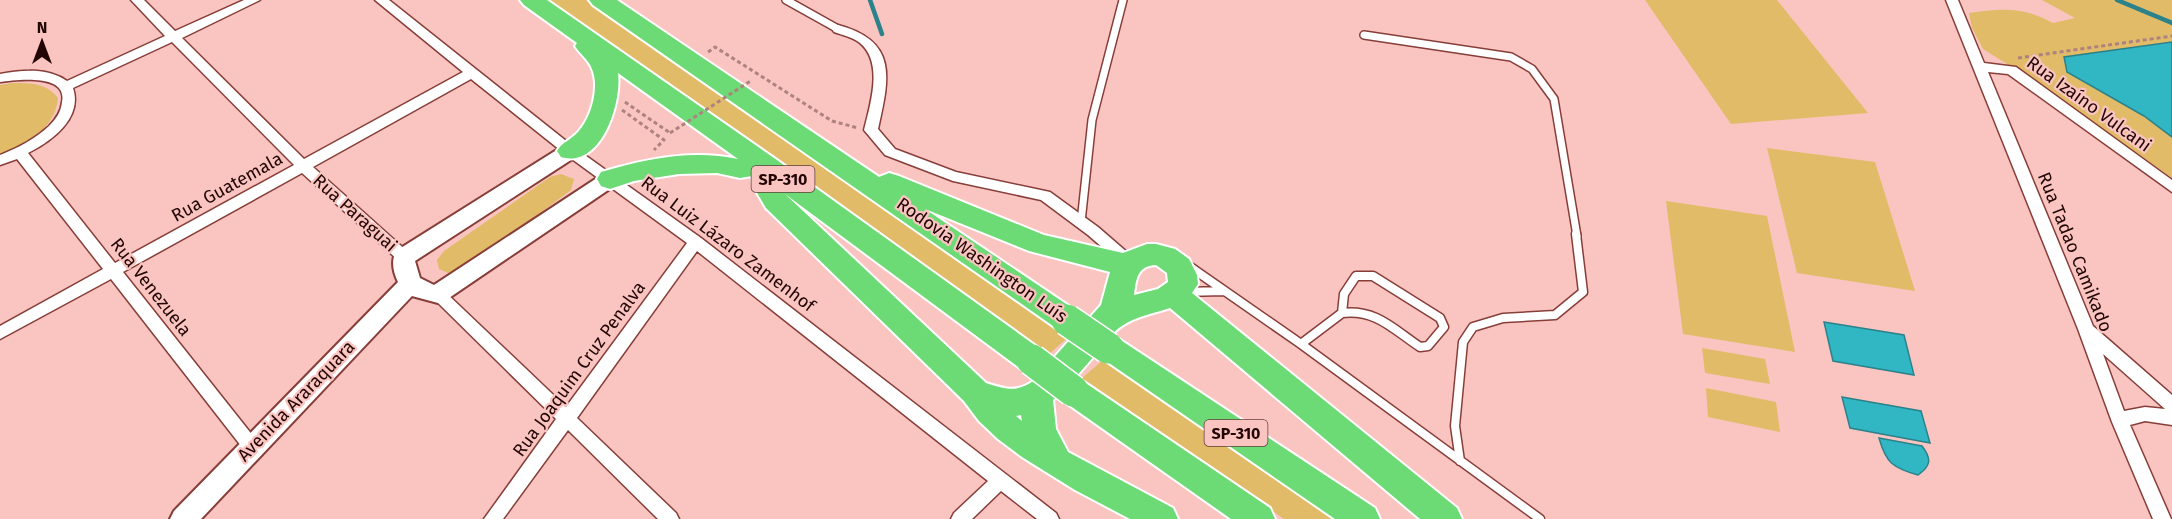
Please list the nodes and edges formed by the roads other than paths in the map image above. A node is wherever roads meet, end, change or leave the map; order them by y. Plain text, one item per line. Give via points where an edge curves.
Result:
1 (137, 0) edge
2 (254, 0) edge
3 (381, 0) edge
4 (532, 0) edge
5 (601, 0) edge
6 (786, 0) edge
7 (1123, 0) edge
8 (1952, 0) edge
9 (559, 20) junction
10 (838, 29) joint
11 (1364, 35) dead end
12 (175, 36) junction
13 (1979, 67) junction
14 (472, 73) junction
15 (0, 78) edge
16 (66, 86) junction
17 (754, 92) junction
18 (570, 151) junction
19 (20, 153) junction
20 (0, 160) edge
21 (765, 165) junction
22 (304, 166) junction
23 (610, 179) junction
24 (2172, 187) edge
25 (1081, 222) junction
26 (696, 242) junction
27 (404, 257) junction
28 (1167, 257) junction
29 (1129, 264) junction
30 (114, 271) junction
31 (410, 284) junction
32 (1224, 291) junction
33 (438, 294) junction
34 (1176, 294) junction
35 (1342, 314) junction
36 (2086, 329) junction
37 (0, 333) edge
38 (1107, 335) junction
39 (1301, 344) junction
40 (975, 392) junction
41 (1038, 395) junction
42 (2172, 405) edge
43 (2172, 418) edge
44 (567, 419) junction
45 (2120, 422) junction
46 (251, 446) junction
47 (1056, 460) junction
48 (1460, 462) junction
49 (1000, 481) junction
50 (183, 519) edge
51 (493, 519) edge
52 (670, 519) edge
53 (960, 519) edge
54 (1050, 519) edge
55 (1161, 519) edge
56 (1258, 519) edge
57 (1363, 519) edge
58 (1445, 519) edge
59 (1540, 519) edge
60 (2162, 519) edge

1 - 12 street, Rua Paraguai
2 - 12 street
3 - 14 street, Rua Luiz Lázaro Zamenhof
4 - 9 highway, SP-310
5 - 17 highway, Rodovia Washington Luís / SP-310
6 - 10 lane
7 - 25 lane via 1092,120
8 - 13 street, Rua Tadao Camikado
9 - 18 highway via 599,58 606,73 596,127 585,142
9 - 21 highway, SP-310
10 - 25 street via 865,40 880,62 871,129 890,152 953,176 1045,196
11 - 48 lane via 1512,57 1532,69 1554,99 1583,292 1555,315 1503,318 1473,327 1463,342 1462,352 1455,426
12 - 16 street
12 - 22 street, Rua Paraguai
13 - 24 street, Rua Izaíno Vulcani via 2012,70
13 - 36 street, Rua Tadao Camikado
14 - 18 street, Rua Luiz Lázaro Zamenhof
14 - 22 street, Rua Guatemala
15 - 16 street via 36,74
16 - 19 street via 70,97 67,112 55,127
17 - 29 highway via 885,181 1039,244
17 - 38 highway, Rodovia Washington Luís / SP-310, bridge via 1067,320
18 - 23 street, Rua Luiz Lázaro Zamenhof
18 - 27 street
19 - 20 street
19 - 30 street, Rua Venezuela
21 - 23 highway via 740,169 717,164 679,165
21 - 40 highway via 766,186 776,201
21 - 56 highway, SP-310, bridge via 1073,391
22 - 27 street, Rua Paraguai
22 - 30 street, Rua Guatemala
23 - 26 street, Rua Luiz Lázaro Zamenhof
23 - 33 street
25 - 29 street
26 - 44 street, Rua Joaquim Cruz Penalva
26 - 49 street, Rua Luiz Lázaro Zamenhof
27 - 31 street, Rua Paraguai
28 - 29 highway via 1147,255
28 - 32 lane via 1198,270
28 - 34 highway via 1175,261 1184,276 1184,284
29 - 38 highway
30 - 37 street, Rua Guatemala
30 - 46 street, Rua Venezuela
31 - 33 street via 422,293
31 - 46 street, Avenida Araraquara
32 - 34 lane
32 - 39 lane
33 - 44 street
34 - 38 highway via 1132,307
34 - 58 highway via 1197,316
35 - 35 lane via 1359,311 1374,315 1420,347 1428,346 1444,327 1440,318 1365,275 1356,276 1344,294
35 - 39 lane
36 - 42 street
36 - 45 street, Rua Tadao Camikado
38 - 41 highway
38 - 57 highway, Rodovia Washington Luís / SP-310
39 - 48 lane
40 - 41 highway via 1004,402
40 - 47 highway via 983,406
41 - 47 highway via 1035,414 1039,431
43 - 45 street via 2139,415 2127,416
44 - 51 street, Rua Joaquim Cruz Penalva
44 - 52 street
45 - 60 street, Rua Tadao Camikado
46 - 50 street, Avenida Araraquara
47 - 55 highway
48 - 59 lane
49 - 53 street
49 - 54 street, Rua Luiz Lázaro Zamenhof

